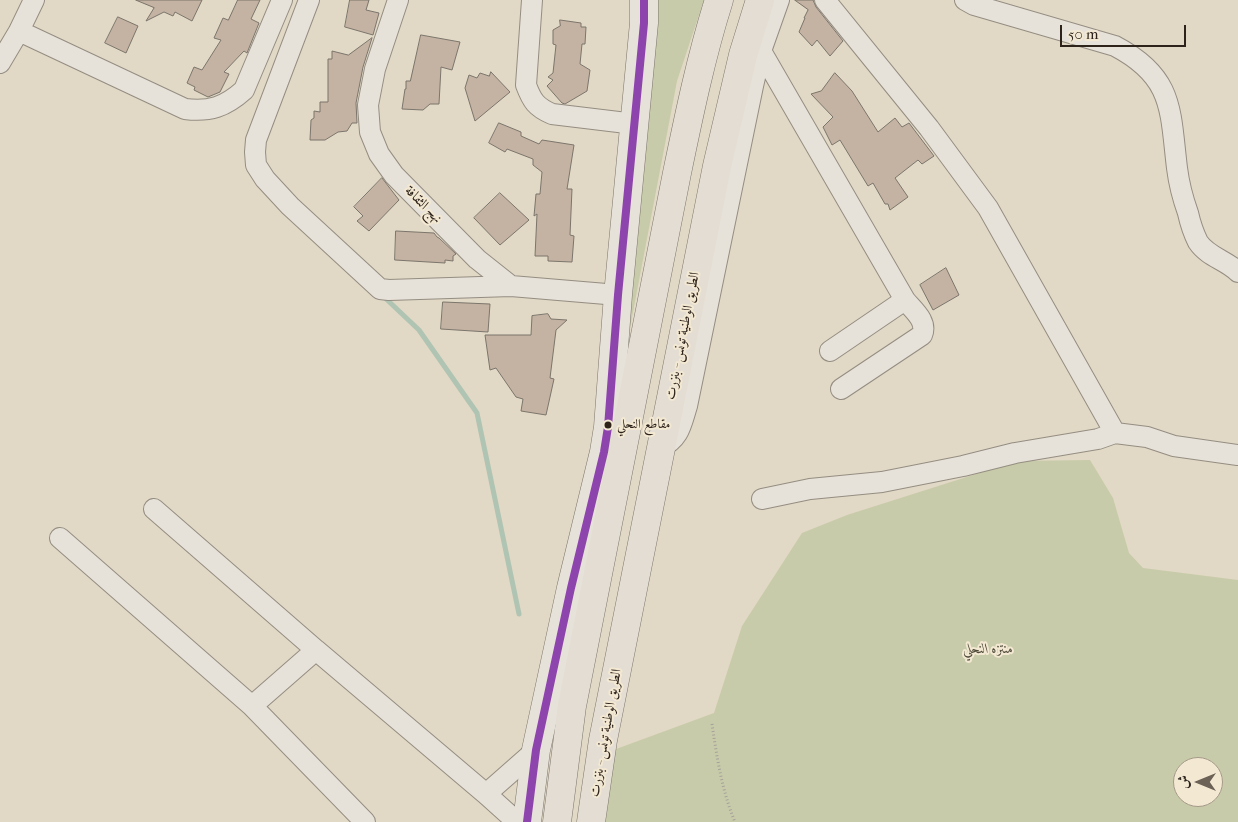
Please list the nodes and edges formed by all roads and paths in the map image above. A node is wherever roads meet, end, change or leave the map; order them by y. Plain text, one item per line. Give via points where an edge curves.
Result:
1 (34, 0) edge
2 (282, 0) edge
3 (309, 0) edge
4 (398, 0) edge
5 (532, 0) edge
6 (719, 0) edge
7 (760, 0) edge
8 (779, 0) edge
9 (825, 0) edge
10 (965, 0) edge
11 (647, 8) edge
12 (20, 31) junction
13 (761, 51) junction
14 (0, 63) edge
15 (634, 124) junction
16 (1238, 272) edge
17 (511, 286) junction
18 (618, 295) junction
19 (905, 300) junction
20 (830, 351) dead end
21 (841, 389) dead end
22 (1115, 434) junction
23 (660, 448) junction
24 (1238, 455) edge
25 (762, 499) dead end
26 (154, 509) dead end
27 (60, 538) dead end
28 (316, 650) junction
29 (252, 706) junction
30 (712, 724) dead end
31 (536, 750) junction
32 (486, 794) junction
33 (365, 822) edge
34 (517, 822) edge
35 (528, 822) edge
36 (557, 822) edge
37 (591, 822) edge
38 (735, 822) edge

1 - 12 street
2 - 12 street via 244,90 234,99 202,111 185,109
3 - 17 street via 256,140 259,171 290,206 380,289
4 - 17 street, نهج الثقافة via 375,69 368,104 370,132 379,154 394,175 477,259
5 - 15 street via 526,85 540,109 552,114
6 - 36 highway via 677,173 572,706
7 - 23 highway, الطريق الوطنية تونس - بنزرت via 743,55 717,166
8 - 13 street
9 - 22 street via 929,128 988,208
10 - 16 street via 1115,46 1150,70 1170,108 1182,193 1198,242 1207,252
11 - 15 street
12 - 14 street
13 - 19 street
13 - 23 street via 687,406 678,433 670,443
15 - 18 street
17 - 18 street
18 - 31 street via 604,452
19 - 20 street
19 - 21 street via 922,320 922,335
22 - 24 street
22 - 25 street via 882,482 810,489
23 - 37 highway, الطريق الوطنية تونس - بنزرت via 603,740
26 - 28 street
27 - 29 street
28 - 29 street
28 - 32 street
29 - 33 street
30 - 38 path via 719,770
31 - 32 street
31 - 35 street
32 - 34 street

